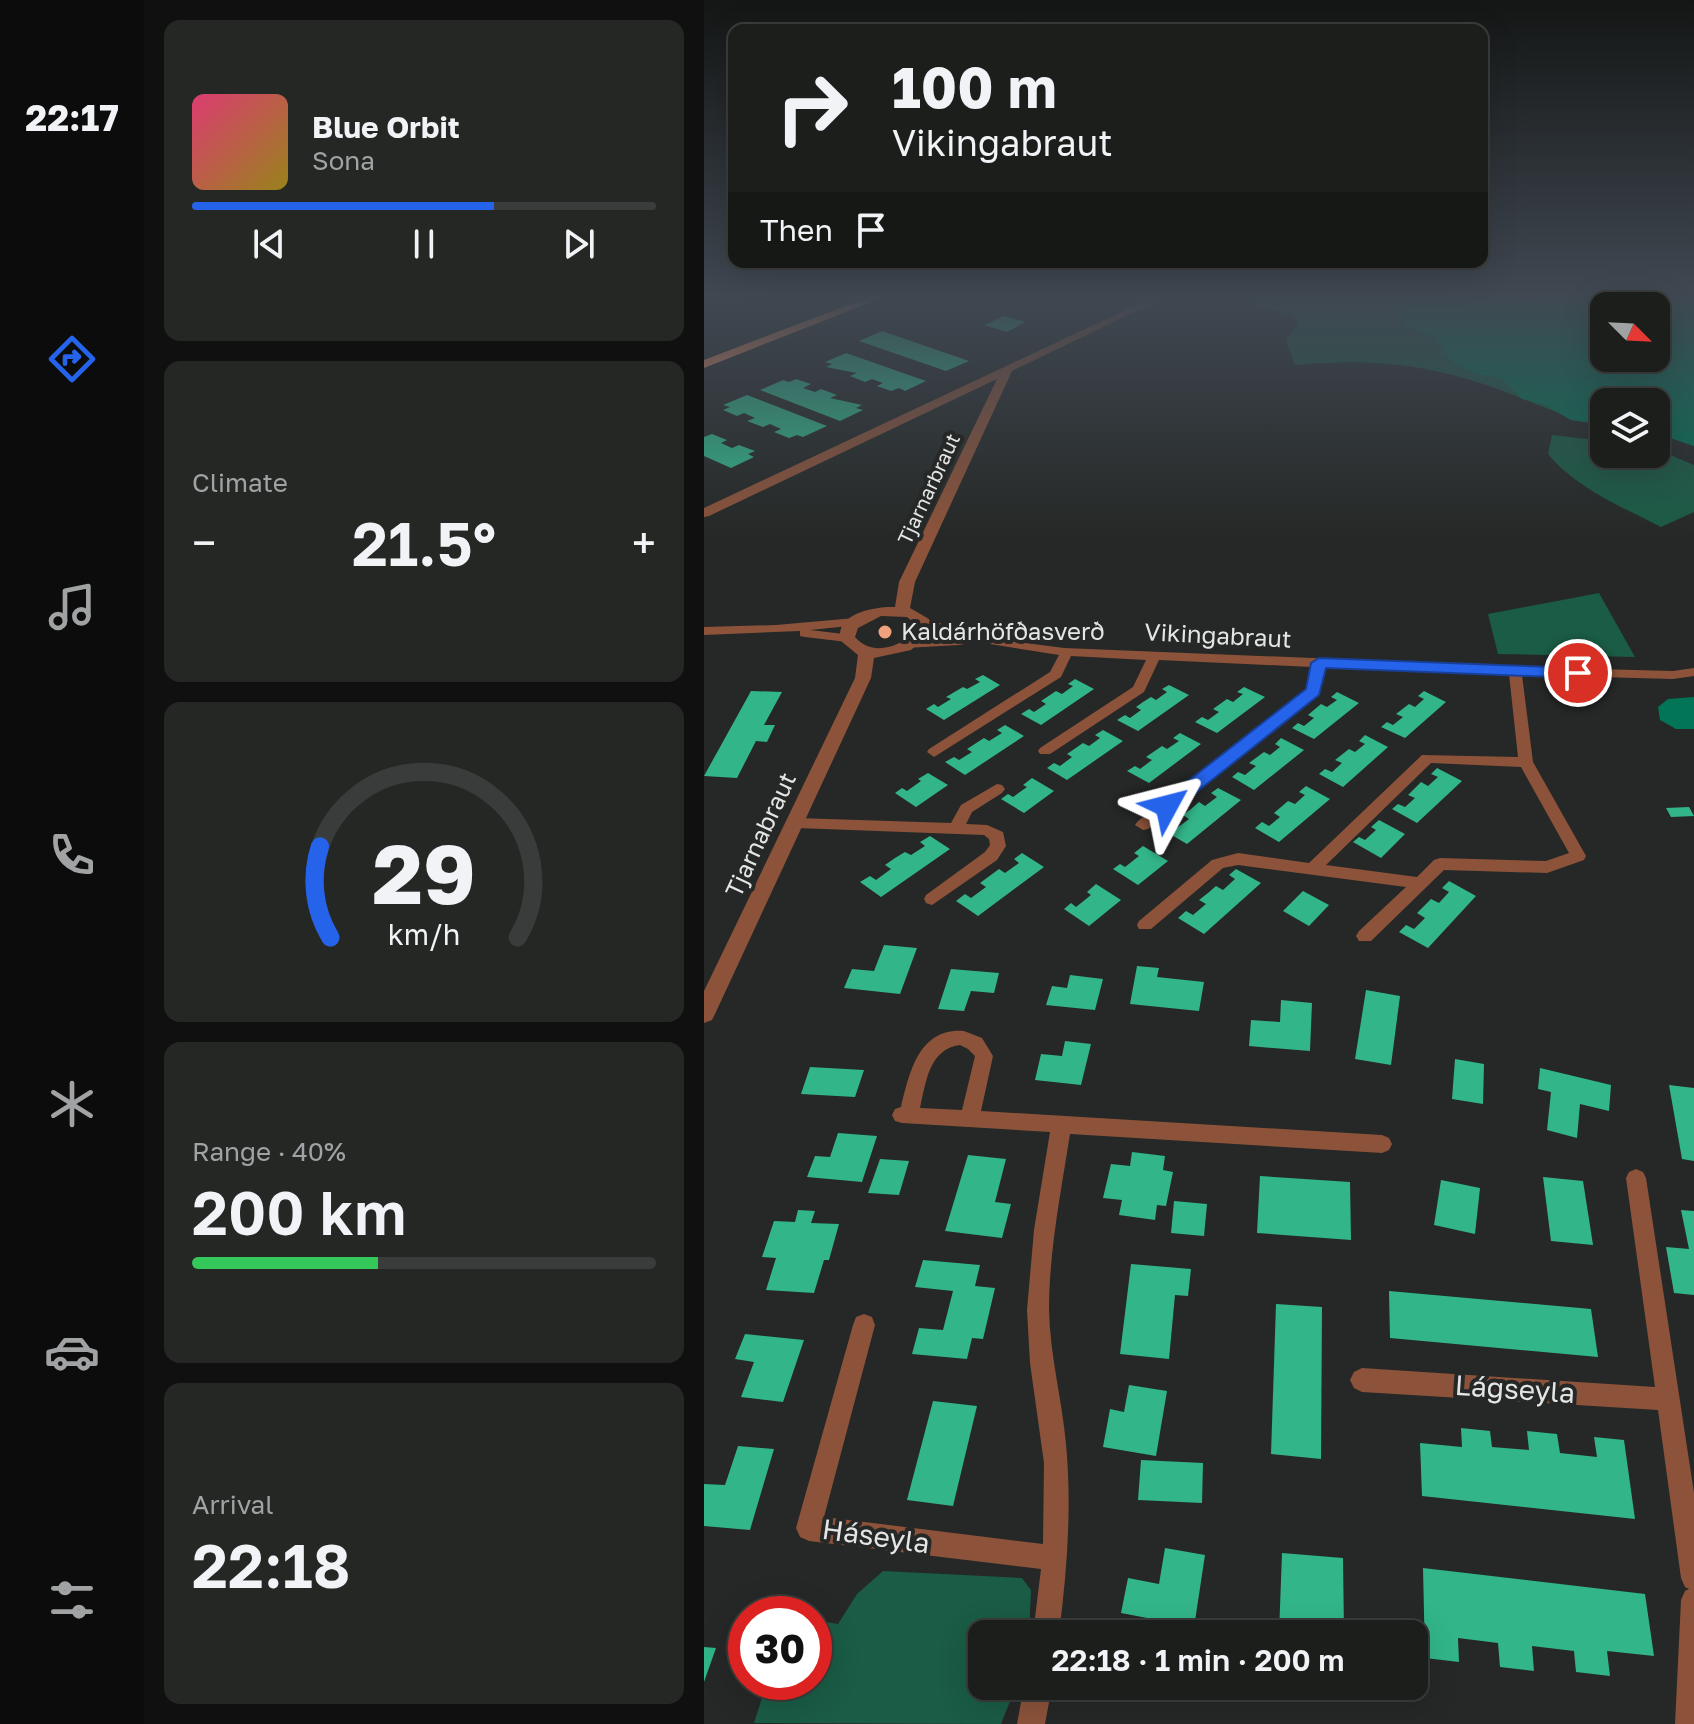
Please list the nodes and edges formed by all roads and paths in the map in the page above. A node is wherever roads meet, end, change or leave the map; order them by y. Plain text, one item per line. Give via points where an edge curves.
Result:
1 (991, 377) edge
2 (1003, 377) edge
3 (704, 513) edge
4 (907, 582) junction
5 (881, 611) junction
6 (902, 611) junction
7 (855, 622) junction
8 (923, 622) junction
9 (776, 629) junction
10 (704, 631) edge
11 (847, 638) junction
12 (981, 640) junction
13 (910, 645) junction
14 (1067, 651) junction
15 (867, 652) junction
16 (891, 652) junction
17 (1154, 656) junction
18 (1319, 663) junction
19 (1515, 671) junction
20 (1694, 672) edge
21 (863, 678) junction
22 (1045, 751) dead end
23 (934, 752) dead end
24 (1526, 762) junction
25 (997, 789) dead end
26 (797, 823) junction
27 (1143, 825) dead end
28 (955, 830) junction
29 (1312, 869) junction
30 (1419, 883) junction
31 (932, 899) dead end
32 (1145, 925) dead end
33 (1365, 936) dead end
34 (704, 1014) edge
35 (970, 1119) junction
36 (1061, 1125) junction
37 (1382, 1144) dead end
38 (1636, 1178) dead end
39 (864, 1325) dead end
40 (1362, 1380) dead end
41 (1668, 1399) junction
42 (1055, 1558) junction
43 (1694, 1578) edge
44 (1694, 1600) edge
45 (1048, 1620) edge
46 (1035, 1700) edge
47 (1031, 1724) edge
48 (1689, 1724) edge

1 - 3 street
2 - 4 street, Tjarnarbraut
4 - 5 street, Tjarnarbraut
4 - 6 street, Tjarnarbraut
5 - 6 street
5 - 7 street
6 - 8 street
7 - 9 street
7 - 11 street
8 - 12 street, Vikingabraut
8 - 13 street via 922,634
9 - 10 street
9 - 11 street
11 - 15 street
12 - 13 street, Vikingabraut
12 - 14 street, Vikingabraut
13 - 16 street
14 - 17 street, Vikingabraut
14 - 23 street via 1056,674
15 - 16 street
15 - 21 street, Tjarnabraut
16 - 21 street, Tjarnabraut
17 - 18 street, Vikingabraut
17 - 22 street via 1139,689
18 - 19 street, Vikingabraut
18 - 27 street via 1314,691
19 - 20 street, Vikingabraut
19 - 24 street
21 - 26 street, Tjarnabraut
24 - 29 street via 1427,758
24 - 30 street via 1578,856 1547,867 1440,864
25 - 28 street via 966,809
26 - 28 street
26 - 34 street, Tjarnabraut
28 - 31 street via 987,830 997,836 998,846
29 - 30 street
29 - 32 street via 1238,859 1218,864
30 - 33 street
35 - 35 street via 906,1115 926,1054 940,1042 960,1038 976,1044 984,1056
35 - 36 street
36 - 37 street
36 - 42 street via 1042,1254 1038,1335 1054,1438
38 - 41 street
39 - 42 street, Háseyla via 809,1528
40 - 41 street, Lágseyla
41 - 43 street
42 - 45 street
44 - 48 street
46 - 47 street

